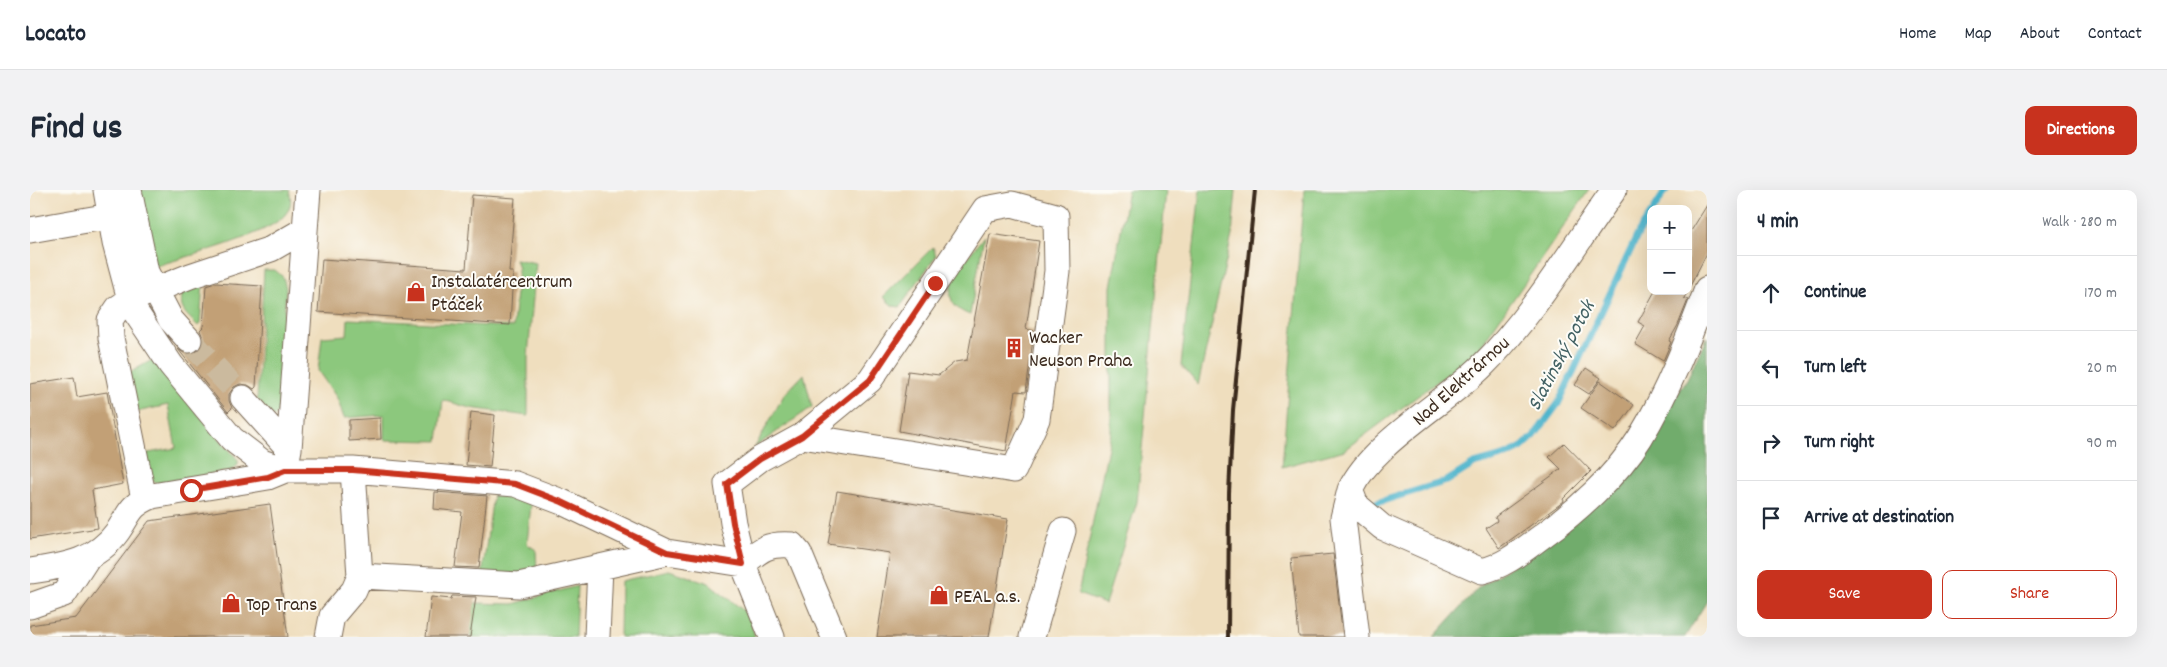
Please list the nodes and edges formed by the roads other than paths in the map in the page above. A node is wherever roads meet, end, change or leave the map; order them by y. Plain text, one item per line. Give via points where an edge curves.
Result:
1 (106, 190) edge
2 (129, 190) edge
3 (308, 190) edge
4 (1614, 190) edge
5 (110, 216) junction
6 (30, 230) edge
7 (304, 230) junction
8 (155, 289) junction
9 (1707, 289) edge
10 (130, 300) junction
11 (189, 340) tunnel mouth
12 (243, 398) tunnel mouth
13 (802, 436) junction
14 (287, 460) junction
15 (353, 470) junction
16 (1350, 490) junction
17 (144, 500) junction
18 (1063, 531) dead end
19 (667, 552) junction
20 (88, 557) junction
21 (743, 564) junction
22 (600, 567) junction
23 (30, 571) edge
24 (360, 576) junction
25 (30, 606) edge
26 (328, 637) edge
27 (597, 637) edge
28 (772, 637) edge
29 (834, 637) edge
30 (1032, 637) edge
31 (1357, 637) edge

1 - 5 street
2 - 8 street via 146,272
3 - 7 street
4 - 16 street, Nad Elektrárnou via 1517,327 1482,366 1380,451 1357,475
5 - 6 street
5 - 10 street
7 - 8 street via 271,249
7 - 14 street
8 - 10 street
8 - 11 street via 171,320
9 - 16 street via 1670,381 1639,439 1608,479 1552,529 1514,557 1482,572 1382,527 1356,505
10 - 14 street via 171,365 232,439 262,462
10 - 17 street via 118,308 110,320 111,338
12 - 14 street
13 - 13 street via 870,380 985,209 1012,204 1056,216 1057,271 1037,419 1014,470
13 - 21 street via 760,459 727,484
14 - 15 street
14 - 17 street via 268,477
15 - 19 street via 515,484 562,502
15 - 24 street
16 - 31 street, Nad Elektrárnou via 1343,518
17 - 20 street via 128,513 118,531 103,547
18 - 30 street
19 - 21 street
19 - 22 street
20 - 23 street via 71,565
20 - 25 street via 64,594
21 - 28 street
21 - 29 street via 762,548 792,545 800,553
22 - 24 street via 519,585
22 - 27 street
24 - 26 street via 354,590 332,616

